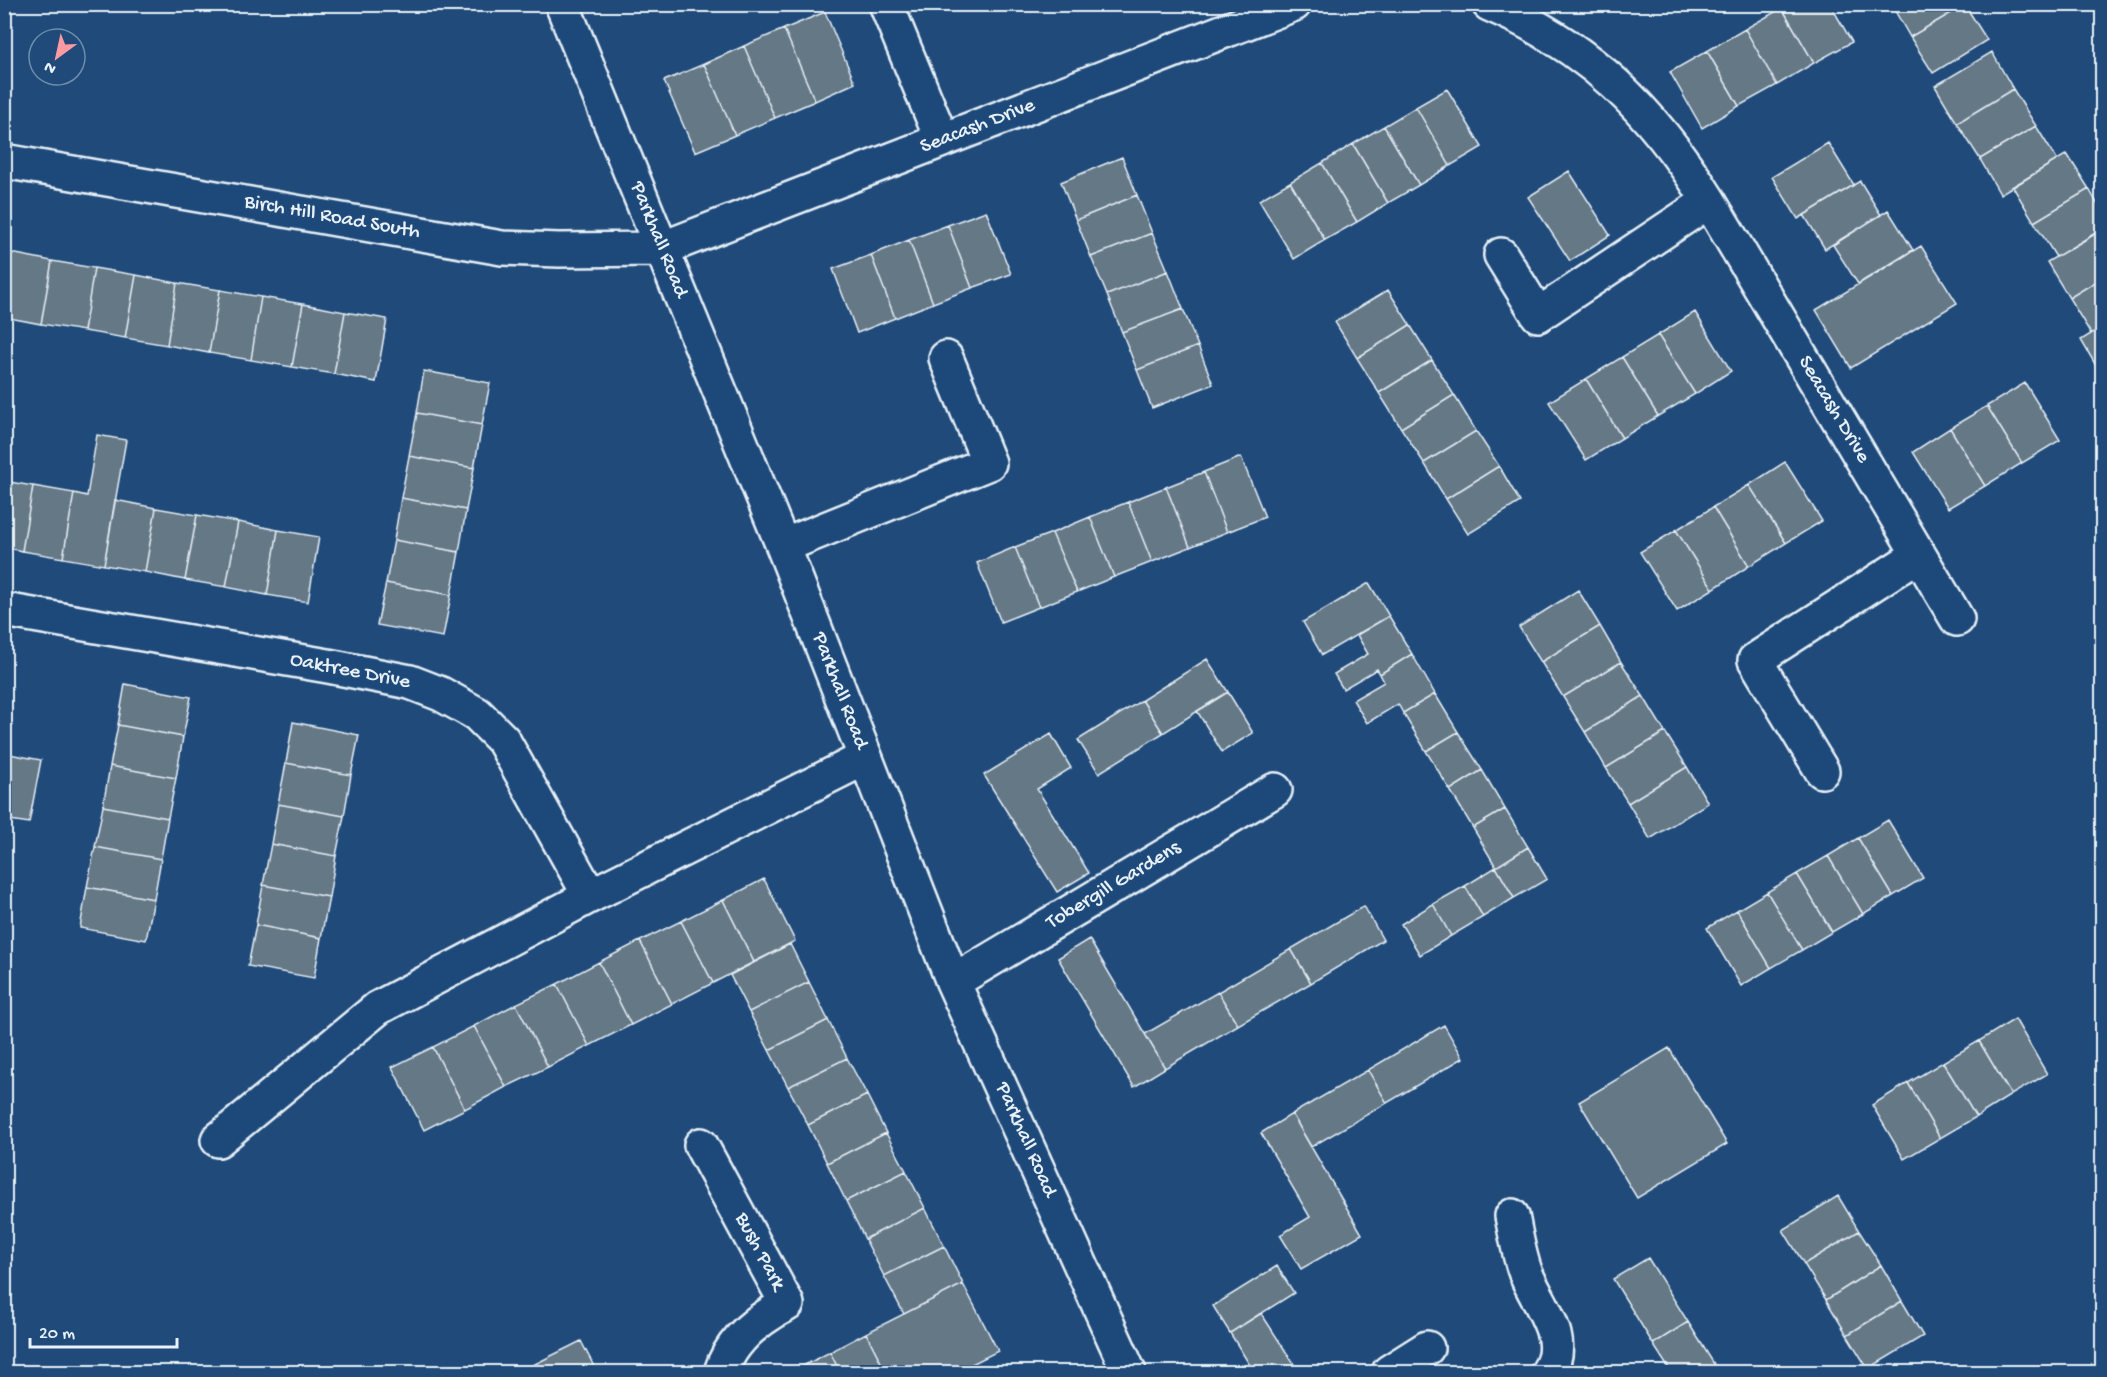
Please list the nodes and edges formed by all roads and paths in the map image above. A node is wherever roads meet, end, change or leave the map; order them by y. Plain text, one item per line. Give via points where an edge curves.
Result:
1 (562, 4) edge
2 (886, 4) edge
3 (1294, 4) edge
4 (1489, 4) edge
5 (942, 140) junction
6 (4, 161) edge
7 (1709, 201) junction
8 (661, 249) junction
9 (1501, 255) dead end
10 (946, 357) dead end
11 (783, 546) junction
12 (1918, 555) junction
13 (4, 610) edge
14 (1957, 620) dead end
15 (865, 758) junction
16 (1822, 771) dead end
17 (1275, 790) dead end
18 (590, 896) junction
19 (954, 981) junction
20 (218, 1140) dead end
21 (701, 1145) dead end
22 (1512, 1216) dead end
23 (1428, 1348) dead end
24 (1119, 1369) edge
25 (721, 1372) edge
26 (1389, 1372) edge
27 (1548, 1372) edge

1 - 8 street, Parkhall Road
2 - 5 street
3 - 5 street, Seacash Drive
4 - 7 street, Seacash Drive via 1561,42 1612,81 1672,144
5 - 8 street, Seacash Drive
6 - 8 street, Birch Hill Road South via 502,248
7 - 9 street via 1538,315
7 - 12 street, Seacash Drive
8 - 11 street, Parkhall Road
10 - 11 street via 989,463
11 - 15 street, Parkhall Road
12 - 14 street, Seacash Drive
12 - 16 street via 1755,660
13 - 18 street, Oaktree Drive via 328,666 410,682 441,694 477,714 503,740
15 - 18 street
15 - 19 street, Parkhall Road
17 - 19 street, Tobergill Gardens
18 - 20 street via 378,1008
19 - 24 street, Parkhall Road
21 - 25 street, Bush Park via 787,1304 746,1332
22 - 27 street via 1525,1272 1555,1334 1556,1353
23 - 26 street

